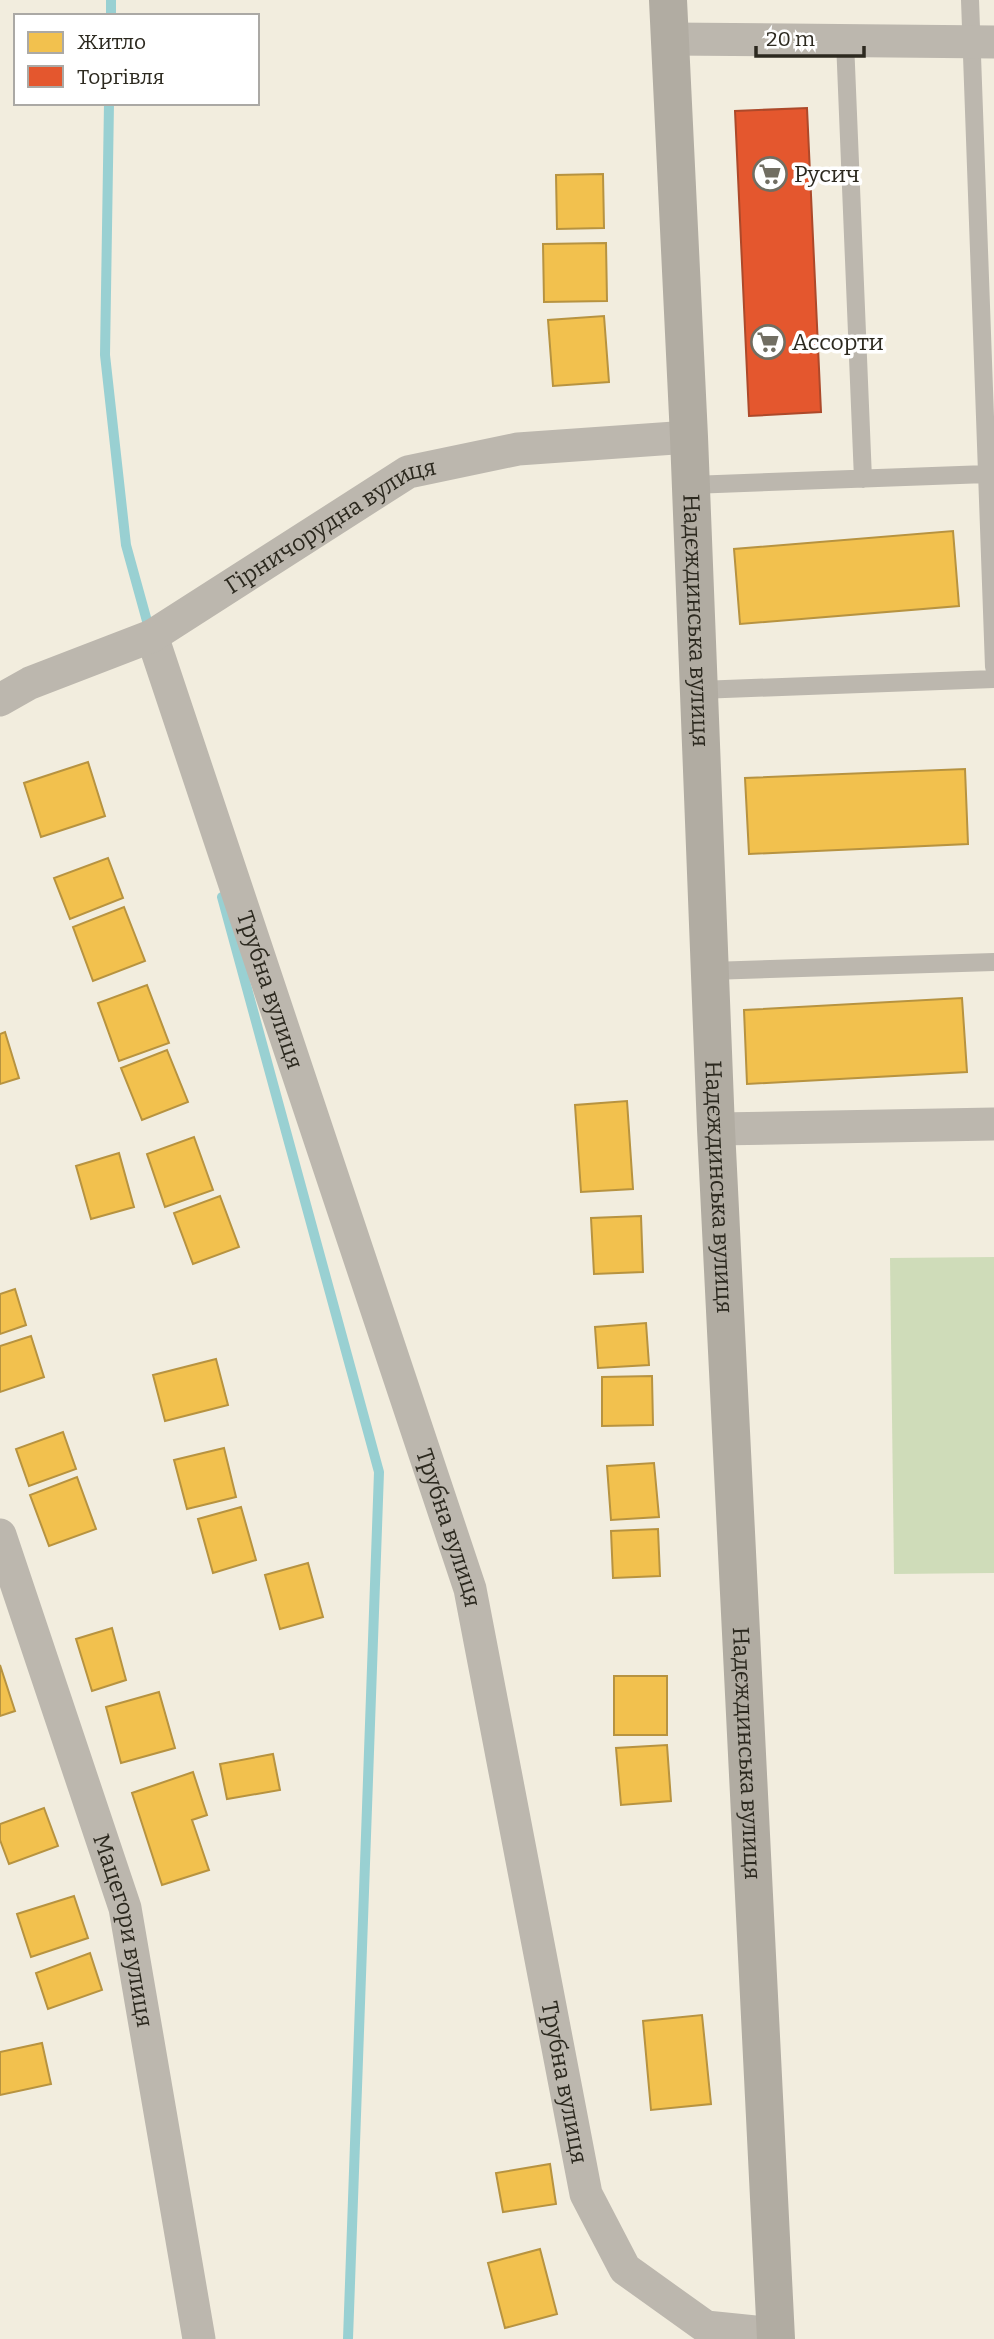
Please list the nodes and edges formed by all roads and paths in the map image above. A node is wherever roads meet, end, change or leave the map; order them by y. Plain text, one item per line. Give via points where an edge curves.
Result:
1 (668, 0) edge
2 (970, 0) edge
3 (670, 39) junction
4 (845, 41) junction
5 (983, 42) edge
6 (689, 437) junction
7 (987, 474) junction
8 (863, 479) junction
9 (691, 485) junction
10 (152, 636) junction
11 (994, 667) edge
12 (994, 679) edge
13 (15, 681) edge
14 (699, 690) junction
15 (0, 701) edge
16 (994, 962) edge
17 (710, 971) junction
18 (994, 1124) edge
19 (716, 1129) junction
20 (0, 1535) edge
21 (776, 2336) edge
22 (199, 2339) edge

1 - 3 street, Надєждинська вулиця
2 - 5 lane
3 - 4 street
3 - 6 street, Надєждинська вулиця
4 - 5 street
4 - 8 lane
5 - 7 lane
6 - 9 street, Надєждинська вулиця
6 - 10 street, Гірничорудна вулиця via 518,449 408,472
7 - 8 lane
7 - 11 lane
8 - 9 lane
9 - 14 street, Надєждинська вулиця
10 - 13 street, Гірничорудна вулиця
10 - 21 street, Трубна вулиця via 470,1589 586,2194 625,2269 706,2327
12 - 14 lane
13 - 15 street, Гірничорудна вулиця
14 - 17 street, Надєждинська вулиця
16 - 17 lane
17 - 19 street, Надєждинська вулиця
18 - 19 street
19 - 21 street, Надєждинська вулиця
20 - 22 street, Мацегори вулиця via 125,1908

